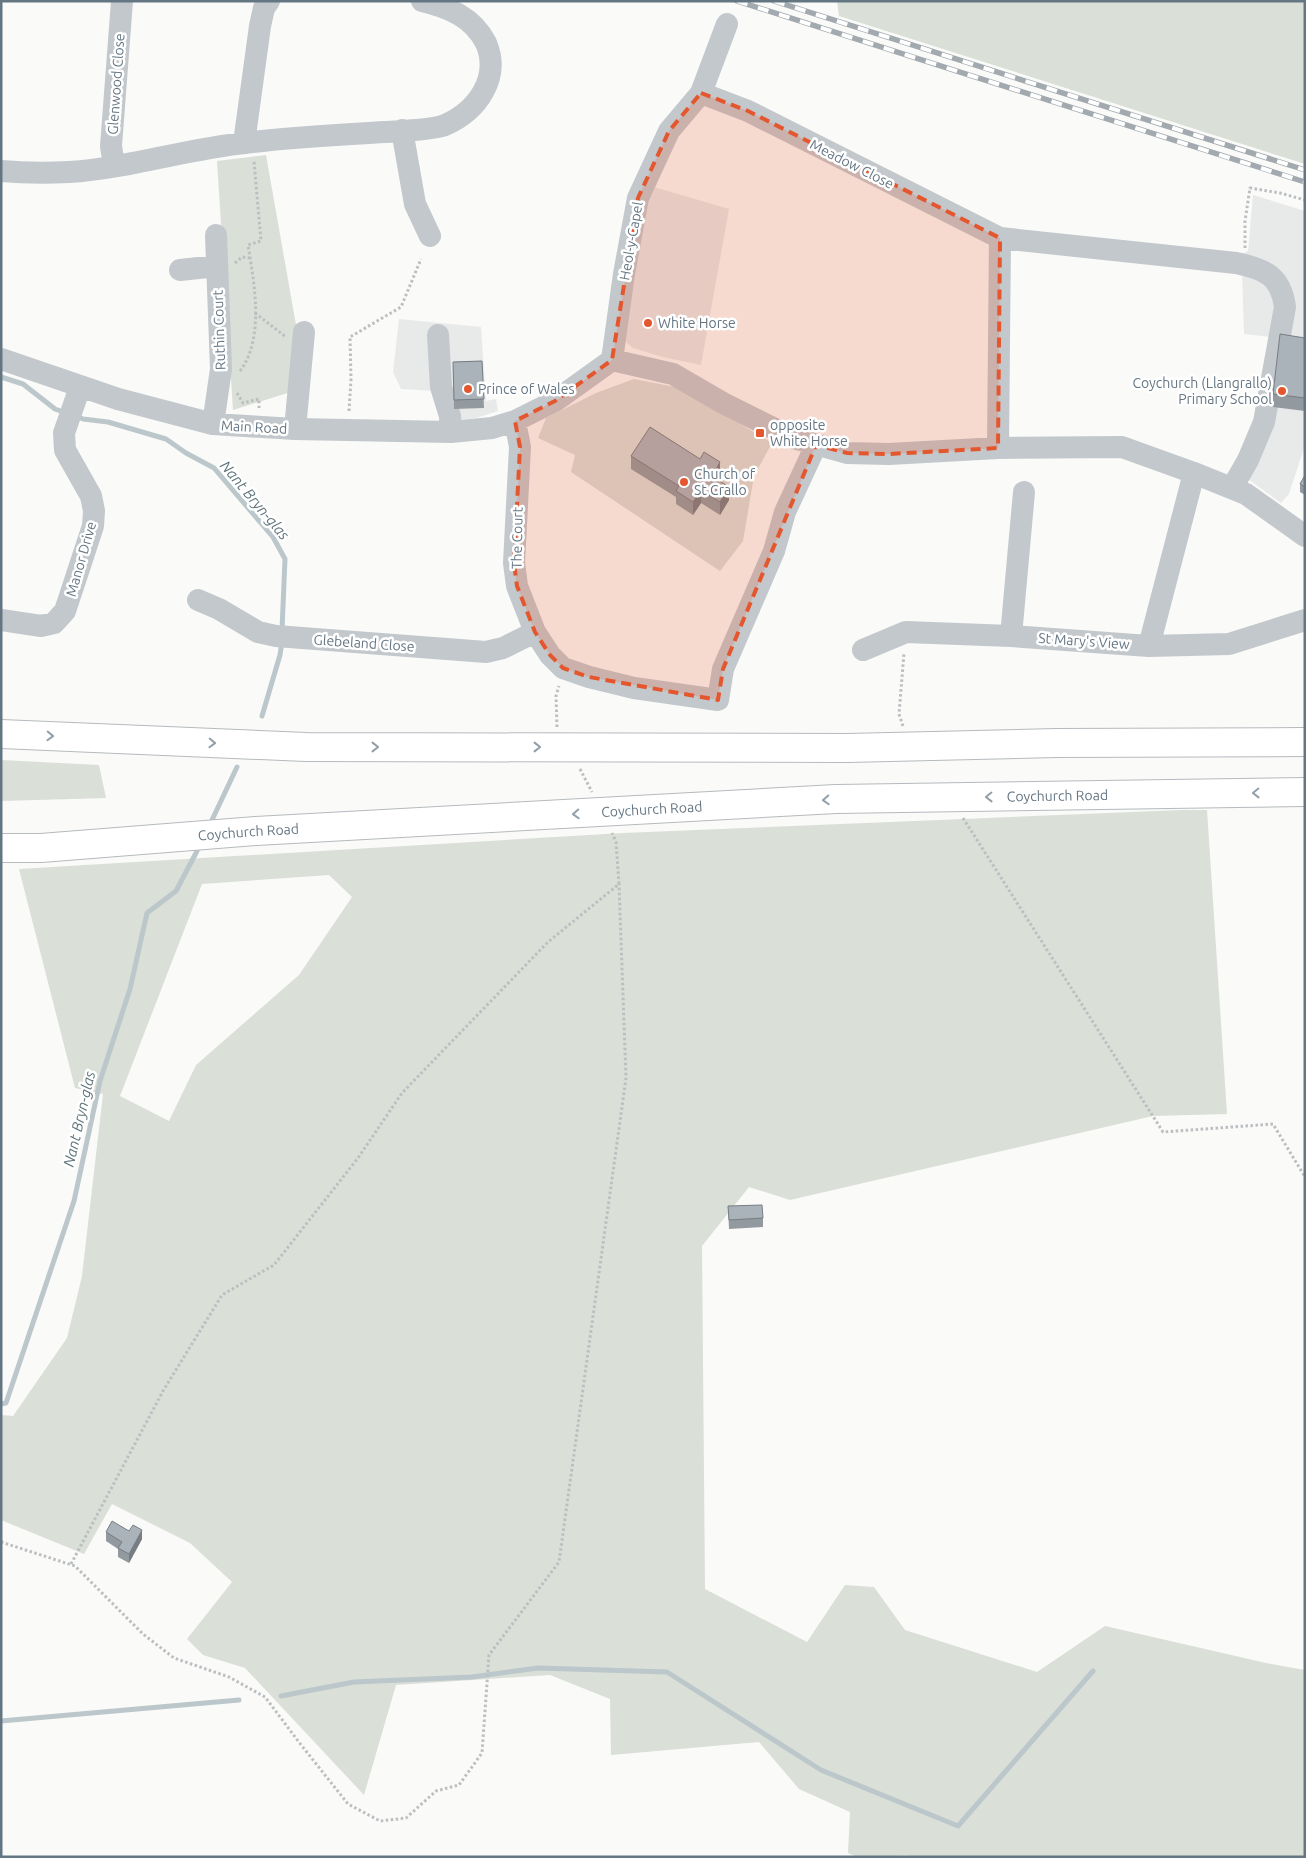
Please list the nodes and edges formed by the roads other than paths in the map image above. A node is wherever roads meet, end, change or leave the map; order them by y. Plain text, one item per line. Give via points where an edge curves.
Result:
1 (122, 1) edge
2 (269, 1) edge
3 (422, 1) edge
4 (727, 24) dead end
5 (702, 93) junction
6 (402, 130) junction
7 (248, 142) junction
8 (114, 166) junction
9 (1, 171) edge
10 (216, 235) dead end
11 (430, 236) dead end
12 (1000, 238) junction
13 (224, 266) junction
14 (180, 270) dead end
15 (438, 335) dead end
16 (298, 337) road end
17 (1, 359) edge
18 (612, 360) junction
19 (80, 387) junction
20 (515, 421) junction
21 (213, 424) junction
22 (295, 429) junction
23 (451, 432) junction
24 (816, 445) junction
25 (998, 448) junction
26 (1194, 472) junction
27 (1232, 488) junction
28 (1024, 492) dead end
29 (1305, 536) edge
30 (198, 600) dead end
31 (1, 620) edge
32 (1305, 620) edge
33 (535, 632) junction
34 (1011, 636) junction
35 (1148, 646) junction
36 (863, 650) dead end
37 (1, 734) edge
38 (1305, 737) edge
39 (1275, 741) junction
40 (1305, 742) edge
41 (1305, 792) edge
42 (1, 848) edge

1 - 8 street, Glenwood Close via 111,146
2 - 7 street via 260,26
3 - 6 street via 460,14 476,27 492,63 481,97 468,112 444,126
4 - 5 street, Heol-y-Capel
5 - 12 street, Meadow Close via 748,111
5 - 18 street, Heol-y-Capel via 669,131 638,198
6 - 7 street
6 - 11 street via 415,204
7 - 8 street
8 - 9 street via 70,172
10 - 13 street, Ruthin Court
12 - 25 street
12 - 27 street, Meadow Close via 1234,262 1256,267 1277,282 1282,288 1285,307 1264,422
13 - 14 street
13 - 21 street, Ruthin Court via 221,369
15 - 23 street via 441,387
16 - 22 street
17 - 19 street, Main Road
18 - 20 street via 555,401
18 - 24 street via 673,374 723,403
19 - 21 street, Main Road
19 - 31 street, Manor Drive via 64,433 65,450 91,496 93,526 65,611 54,622 41,626
20 - 23 street, Main Road via 492,428
20 - 33 street, The Court via 520,447 514,563 517,586
21 - 22 street, Main Road
22 - 23 street, Main Road
24 - 25 street via 847,453 889,454
24 - 33 street, The Court via 785,512 774,552 723,669 718,700 634,688 563,668
25 - 26 street via 1122,447
26 - 27 street
26 - 35 street
27 - 29 street via 1246,494
28 - 34 street
30 - 33 street, Glebeland Close via 258,632 285,637 486,652 503,648
32 - 35 street, St Mary's View via 1230,644
34 - 35 street, St Mary's View
34 - 36 street, St Mary's View via 906,632
37 -> 39 main road via 306,747 909,747
38 - 39 street
39 - 40 main road
41 -> 42 main road, Coychurch Road via 836,799

